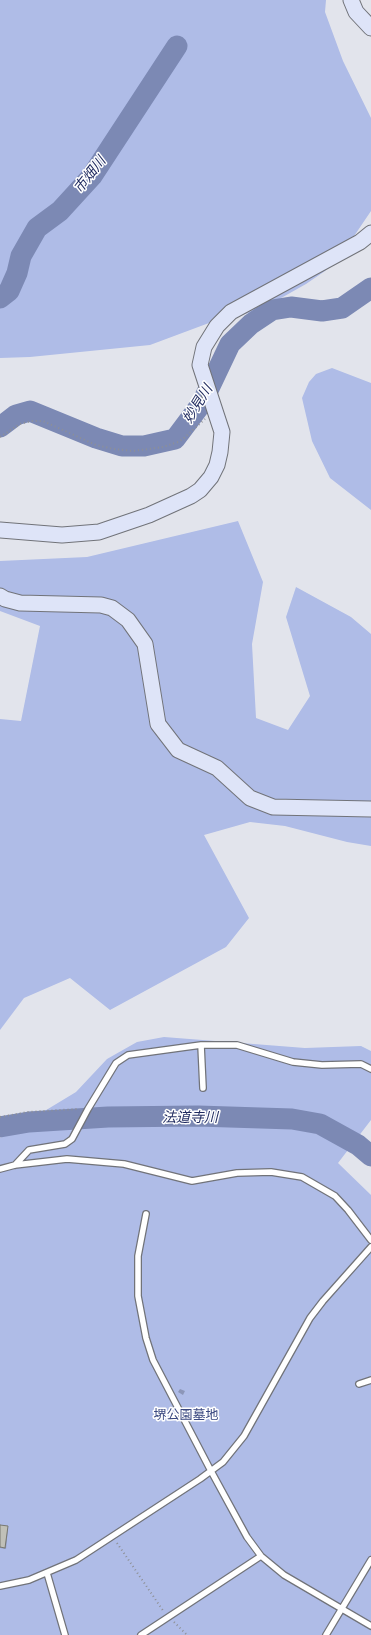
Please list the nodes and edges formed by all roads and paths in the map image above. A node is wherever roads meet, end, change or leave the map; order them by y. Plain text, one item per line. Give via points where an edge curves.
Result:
1 (351, 0) edge
2 (371, 28) edge
3 (371, 233) edge
4 (214, 406) junction
5 (0, 437) edge
6 (0, 530) edge
7 (0, 596) edge
8 (371, 809) edge
9 (201, 1045) junction
10 (371, 1069) edge
11 (203, 1088) dead end
12 (88, 1109) junction
13 (0, 1117) edge
14 (15, 1165) junction
15 (0, 1169) edge
16 (146, 1214) dead end
17 (371, 1240) edge
18 (371, 1247) edge
19 (371, 1380) edge
20 (359, 1384) dead end
21 (211, 1471) junction
22 (112, 1536) junction
23 (261, 1556) junction
24 (371, 1560) edge
25 (47, 1573) junction
26 (0, 1586) edge
27 (341, 1610) junction
28 (168, 1617) junction
29 (371, 1626) edge
30 (65, 1635) edge
31 (141, 1635) edge
32 (187, 1635) edge
33 (326, 1635) edge

1 - 2 street via 356,12
3 - 4 street via 360,242 230,312 217,326 204,347 200,365
4 - 5 path via 183,439 163,447 114,449 43,421 20,424
4 - 6 street via 222,432 217,465 204,485 191,496 149,515 99,532 62,535
7 - 8 street via 20,603 101,604 112,608 128,620 145,644 158,724 178,750 217,768 250,798 272,807
9 - 10 lane via 237,1045 293,1062 322,1065 361,1064
9 - 11 lane
9 - 12 lane via 128,1055 116,1063
12 - 13 path via 28,1112
12 - 14 lane via 72,1139 65,1144 29,1150
14 - 15 lane
14 - 17 lane via 67,1158 124,1164 192,1181 237,1173 271,1172 302,1177 335,1196
16 - 21 lane via 138,1256 138,1296 146,1338 153,1360
18 - 21 lane via 322,1301 244,1436 223,1462
19 - 20 lane
21 - 22 lane
21 - 23 lane via 247,1537
22 - 25 lane via 76,1560
22 - 28 path
23 - 27 lane via 284,1575
23 - 28 lane
24 - 27 lane
25 - 26 lane
25 - 30 lane
27 - 29 lane
27 - 33 lane
28 - 31 lane
28 - 32 path

